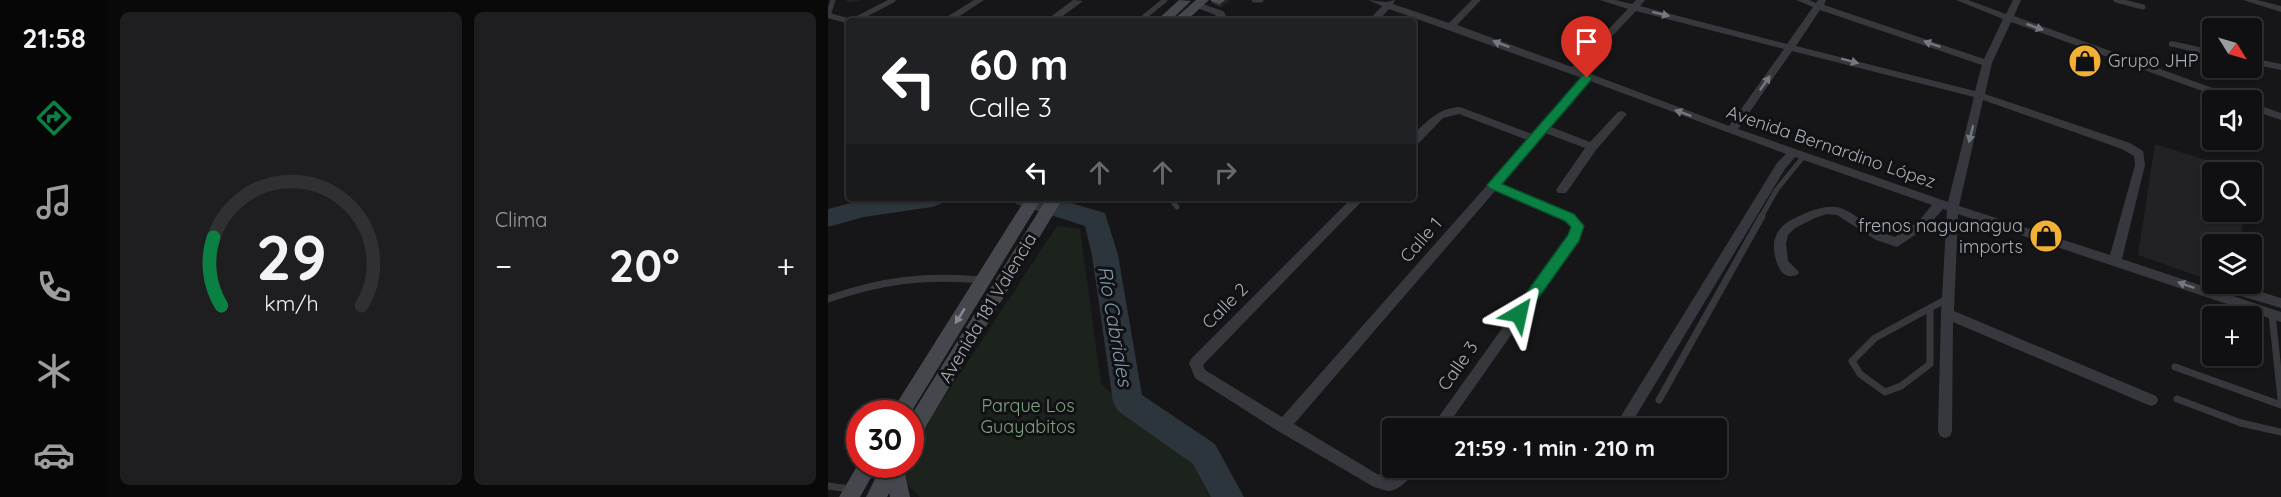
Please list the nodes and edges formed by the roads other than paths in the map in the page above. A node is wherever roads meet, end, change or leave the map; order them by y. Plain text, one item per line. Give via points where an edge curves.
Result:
1 (893, 0) edge
2 (980, 0) edge
3 (1077, 0) edge
4 (1165, 0) edge
5 (1254, 0) edge
6 (1261, 0) edge
7 (1372, 0) edge
8 (1477, 0) edge
9 (1604, 0) edge
10 (1800, 0) edge
11 (1960, 0) edge
12 (2017, 0) edge
13 (2116, 0) edge
14 (2247, 0) edge
15 (831, 2) edge
16 (1195, 2) edge
17 (1389, 2) edge
18 (1820, 3) edge
19 (1637, 4) edge
20 (2143, 7) dead end
21 (2281, 9) edge
22 (829, 16) edge
23 (2008, 17) junction
24 (860, 18) edge
25 (950, 18) edge
26 (1054, 18) edge
27 (1143, 18) edge
28 (1167, 18) edge
29 (1181, 18) edge
30 (1218, 18) edge
31 (1376, 18) edge
32 (846, 20) edge
33 (1452, 25) junction
34 (2172, 44) dead end
35 (1790, 46) junction
36 (2202, 51) edge
37 (1987, 63) junction
38 (2262, 63) edge
39 (2281, 67) edge
40 (1573, 72) junction
41 (1587, 78) junction
42 (2209, 90) edge
43 (1981, 96) junction
44 (2262, 110) edge
45 (1622, 114) dead end
46 (2281, 117) edge
47 (1544, 128) junction
48 (1731, 131) junction
49 (1416, 139) edge
50 (1534, 139) junction
51 (1592, 147) junction
52 (1799, 155) junction
53 (1493, 185) junction
54 (1562, 190) dead end
55 (1172, 201) edge
56 (1356, 201) edge
57 (1051, 205) edge
58 (1947, 205) junction
59 (1030, 206) edge
60 (1177, 207) dead end
61 (2115, 261) junction
62 (1793, 272) dead end
63 (983, 280) junction
64 (2251, 294) edge
65 (828, 299) edge
66 (1948, 299) junction
67 (2281, 303) edge
68 (1930, 308) junction
69 (1947, 314) junction
70 (2277, 316) edge
71 (2175, 367) dead end
72 (2177, 399) dead end
73 (2281, 399) edge
74 (909, 400) edge
75 (1659, 400) dead end
76 (2151, 400) dead end
77 (2281, 405) edge
78 (924, 412) edge
79 (1445, 418) edge
80 (1627, 418) edge
81 (1283, 426) junction
82 (1945, 431) dead end
83 (2281, 432) edge
84 (860, 478) edge
85 (886, 478) edge
86 (896, 478) edge
87 (1398, 478) edge
88 (828, 486) edge
89 (851, 494) edge
90 (876, 497) edge
91 (900, 497) edge

1 - 24 lane
2 - 25 street
3 - 26 street via 1080,1
4 - 27 lane
5 - 6 lane
7 - 17 street, Avenida Bernardino López
8 - 33 street
9 - 19 street
10 - 18 street
11 - 23 street
12 - 23 street
13 - 20 lane
14 - 21 street
15 - 22 lane
16 - 28 street
16 - 29 street
16 - 30 street via 1220,13
17 - 31 street
17 - 33 street, Avenida Bernardino López
18 - 35 street
37 -> 18 street
19 -> 35 street
19 - 40 street
22 - 32 lane
23 - 37 street
23 -> 42 street
40 -> 33 street, Avenida Bernardino López
34 - 36 street
35 -> 43 street
48 -> 35 street
37 - 43 street
38 - 39 street
40 - 41 street, Avenida Bernardino López
41 - 47 street, Calle 1
48 -> 41 street, Avenida Bernardino López
43 -> 58 street
43 - 61 street via 2126,146 2139,154 2140,165
44 - 46 street
45 - 51 street
47 - 50 street, Calle 1
47 - 51 street
48 - 52 street, Avenida Bernardino López
49 - 50 street via 1440,115 1460,110
50 - 53 street, Calle 1
51 - 54 street
52 - 58 street, Avenida Bernardino López
52 - 75 lane
52 - 80 street via 1780,166
53 - 79 street, Calle 3 via 1570,218 1578,226
53 - 81 street, Calle 1
55 - 60 lane
56 - 81 street, Calle 2 via 1196,363 1200,374
57 - 78 street, Avenida 181 Valencia
58 - 61 street, Avenida Bernardino López
58 - 62 street via 1897,242 1827,208 1804,217 1788,228 1780,240 1784,267
58 - 66 street
59 - 63 street, Avenida 181 Valencia
70 -> 61 street, Avenida Bernardino López
63 - 65 lane via 906,276
63 -> 74 street, Avenida 181 Valencia
64 - 67 street
66 - 68 lane
66 - 69 street
68 - 68 lane via 1856,351 1852,361 1875,387 1885,392 1901,386 1930,364
69 - 76 street
69 - 82 street
70 - 73 lane
71 - 77 lane
72 - 83 lane via 2241,423
81 - 87 street via 1374,480 1391,484
84 - 89 street
85 - 90 street
86 - 91 street
88 - 89 lane

